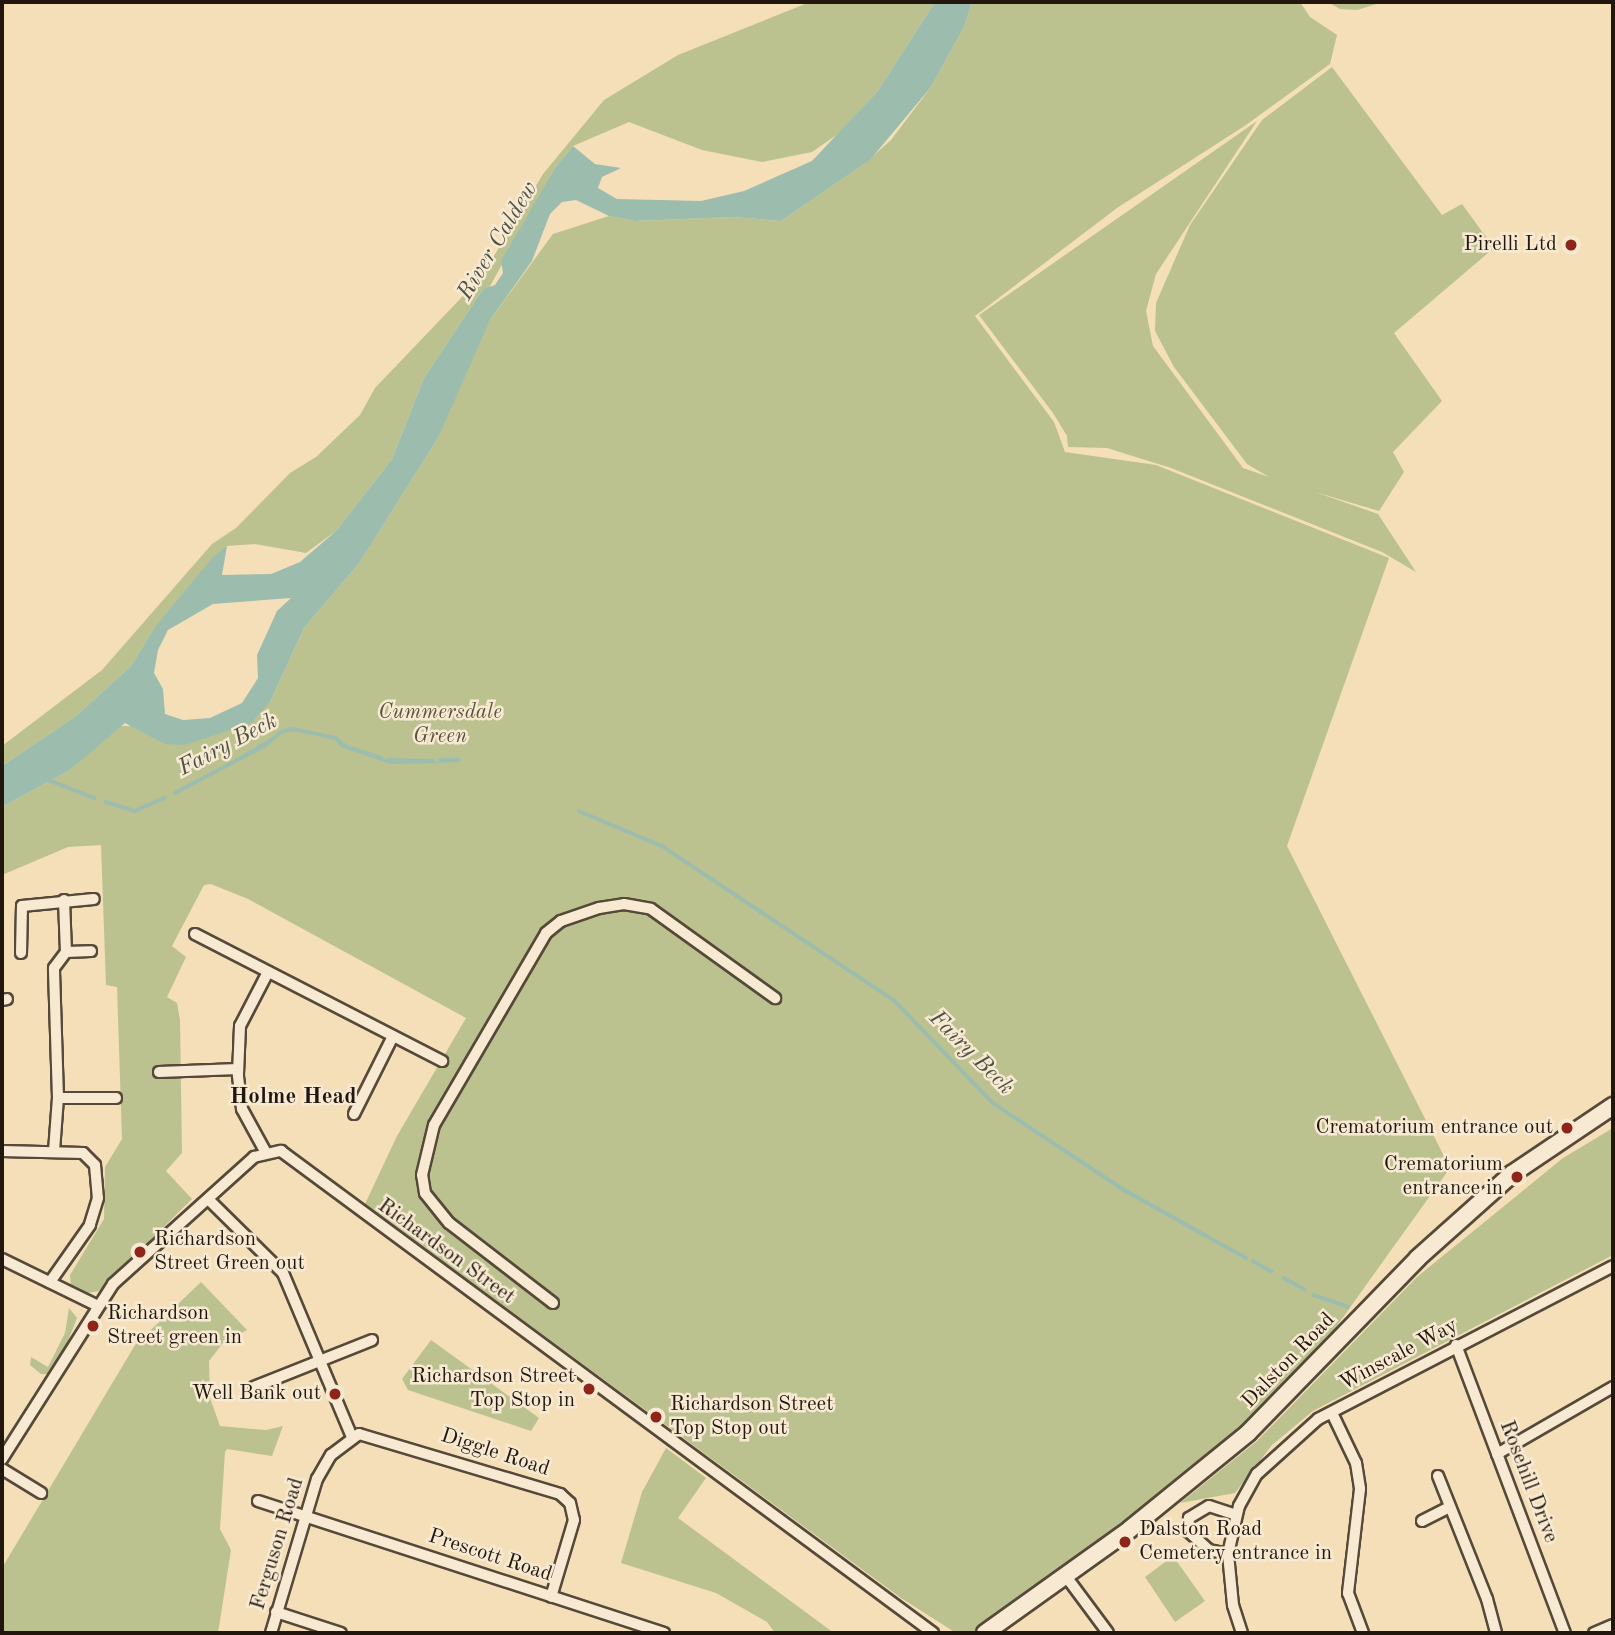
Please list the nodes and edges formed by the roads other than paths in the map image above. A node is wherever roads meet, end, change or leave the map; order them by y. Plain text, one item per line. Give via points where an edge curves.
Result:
1 (94, 899) dead end
2 (64, 900) junction
3 (195, 934) dead end
4 (91, 950) dead end
5 (66, 952) junction
6 (21, 953) dead end
7 (268, 972) junction
8 (775, 998) dead end
9 (393, 1036) junction
10 (442, 1061) dead end
11 (238, 1069) junction
12 (159, 1073) dead end
13 (58, 1098) junction
14 (116, 1098) dead end
15 (1613, 1106) edge
16 (354, 1114) dead end
17 (2, 1151) edge
18 (54, 1151) junction
19 (265, 1151) junction
20 (208, 1199) junction
21 (2, 1259) edge
22 (1613, 1266) edge
23 (50, 1282) junction
24 (553, 1303) dead end
25 (98, 1306) junction
26 (372, 1340) dead end
27 (1456, 1345) junction
28 (318, 1362) junction
29 (254, 1387) dead end
30 (1613, 1387) edge
31 (1332, 1413) junction
32 (352, 1437) junction
33 (1497, 1454) junction
34 (2, 1459) edge
35 (2, 1469) edge
36 (1438, 1476) dead end
37 (41, 1493) dead end
38 (258, 1501) dead end
39 (1450, 1507) junction
40 (304, 1515) junction
41 (1236, 1515) junction
42 (1422, 1521) dead end
43 (1228, 1554) junction
44 (1065, 1575) junction
45 (551, 1597) junction
46 (276, 1612) junction
47 (1613, 1625) edge
48 (271, 1633) edge
49 (341, 1633) edge
50 (664, 1633) edge
51 (933, 1633) edge
52 (985, 1633) edge
53 (1108, 1633) edge
54 (1242, 1633) edge
55 (1363, 1633) edge
56 (1496, 1633) edge
57 (1565, 1633) edge
58 (1594, 1633) edge

1 - 2 street
2 - 5 street
2 - 6 street via 22,906
3 - 7 street
4 - 5 street
5 - 13 street via 54,968
7 - 9 street
7 - 11 street via 240,1026
8 - 24 street via 651,909 624,904 599,908 561,921 546,933 434,1125 422,1174 425,1193 449,1223
9 - 10 street
9 - 16 street
11 - 12 street
11 - 19 street via 242,1109
13 - 14 street
13 - 18 street
15 - 44 main road, Dalston Road via 1512,1174 1418,1258 1248,1433 1130,1529
17 - 18 street
18 - 23 street via 83,1153 95,1165 98,1198 90,1225
19 - 20 street
19 - 51 street, Richardson Street via 284,1153
20 - 25 street via 113,1284
20 - 28 street via 283,1273
21 - 23 street
22 - 27 street, Winscale Way
23 - 25 street
25 - 34 street
26 - 28 street
27 - 31 street, Winscale Way
27 - 33 street, Rosehill Drive
28 - 29 street
28 - 32 street
30 - 33 street
31 - 41 street, Winscale Way via 1290,1441 1257,1474
31 - 55 street via 1356,1463 1360,1489 1348,1593
32 - 40 street, Ferguson Road via 325,1463
32 - 45 street, Diggle Road via 375,1436 560,1494 570,1503 574,1520
33 - 57 street, Rosehill Drive
35 - 37 street
36 - 39 street
38 - 40 street, Prescott Road
39 - 42 street
39 - 56 street
40 - 45 street, Prescott Road
40 - 46 street, Ferguson Road
41 - 43 street, Winscale Way
41 - 43 street via 1209,1506 1189,1518 1188,1531 1209,1550
43 - 54 street, Winscale Way via 1233,1605
44 - 52 main road, Dalston Road
44 - 53 street
45 - 50 street, Prescott Road
46 - 48 street, Ferguson Road
46 - 49 street
47 - 58 street

